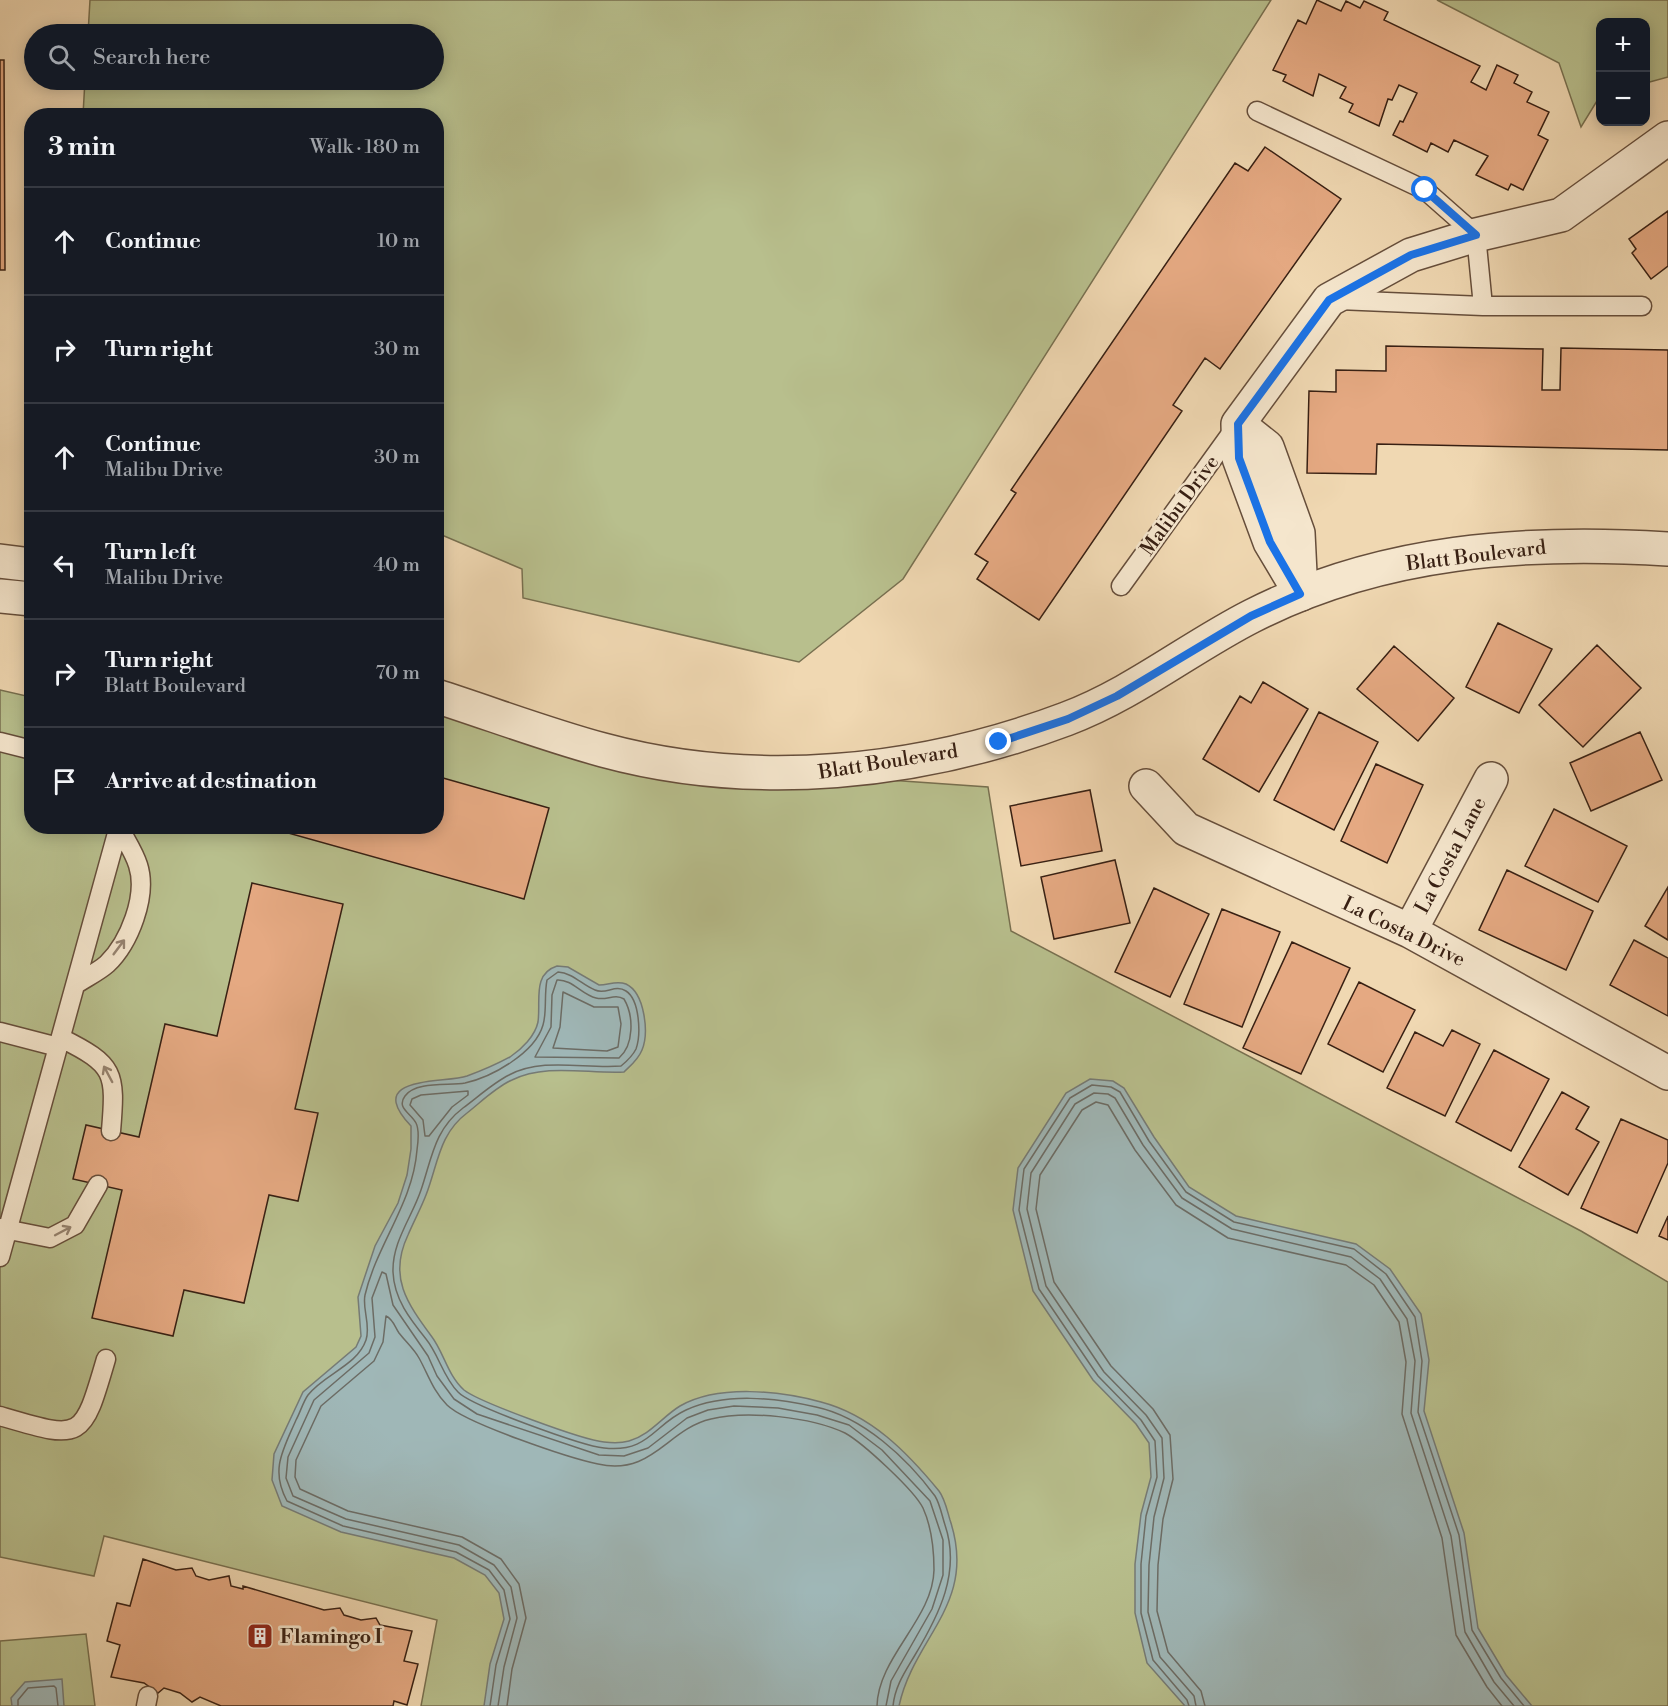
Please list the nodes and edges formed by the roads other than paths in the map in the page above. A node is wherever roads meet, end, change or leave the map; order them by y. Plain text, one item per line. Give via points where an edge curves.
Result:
1 (1257, 111) dead end
2 (1668, 138) edge
3 (1476, 235) junction
4 (1329, 300) junction
5 (1483, 306) junction
6 (1642, 306) dead end
7 (1238, 424) junction
8 (1668, 549) edge
9 (0, 561) edge
10 (24, 564) edge
11 (1121, 586) dead end
12 (1300, 594) junction
13 (0, 596) edge
14 (24, 598) edge
15 (444, 699) edge
16 (0, 742) edge
17 (24, 748) edge
18 (1491, 779) dead end
19 (1146, 786) dead end
20 (117, 834) edge
21 (122, 834) edge
22 (1410, 931) junction
23 (75, 985) junction
24 (0, 1032) edge
25 (59, 1042) junction
26 (1668, 1073) edge
27 (111, 1131) dead end
28 (98, 1185) dead end
29 (4, 1229) edge
30 (0, 1257) edge
31 (106, 1359) dead end
32 (0, 1416) edge

1 - 3 lane via 1425,190
2 - 3 street via 1561,215
3 - 4 street via 1411,255
3 - 5 lane
4 - 5 lane
4 - 7 street, Malibu Drive
5 - 6 lane
7 - 11 lane, Malibu Drive
7 - 12 street via 1267,447 1271,457 1298,533
8 - 12 street, Blatt Boulevard via 1563,544 1462,552 1366,572
9 - 10 street
12 - 15 street, Blatt Boulevard via 1251,616 1163,671 1068,719 999,742 866,768 803,774 678,765 604,750
13 - 14 street
16 - 17 lane
18 - 22 street, La Costa Lane
19 - 22 street, La Costa Drive via 1186,829
20 - 23 lane
23 -> 21 lane via 107,964 128,936 135,917 138,866
22 - 26 street, La Costa Drive
23 - 25 lane
24 - 25 lane
27 -> 25 lane via 114,1085 105,1065 82,1049
25 - 29 lane
29 -> 28 lane via 50,1238 75,1225
29 - 30 lane
31 - 32 lane via 93,1405 86,1419 72,1430 51,1431

